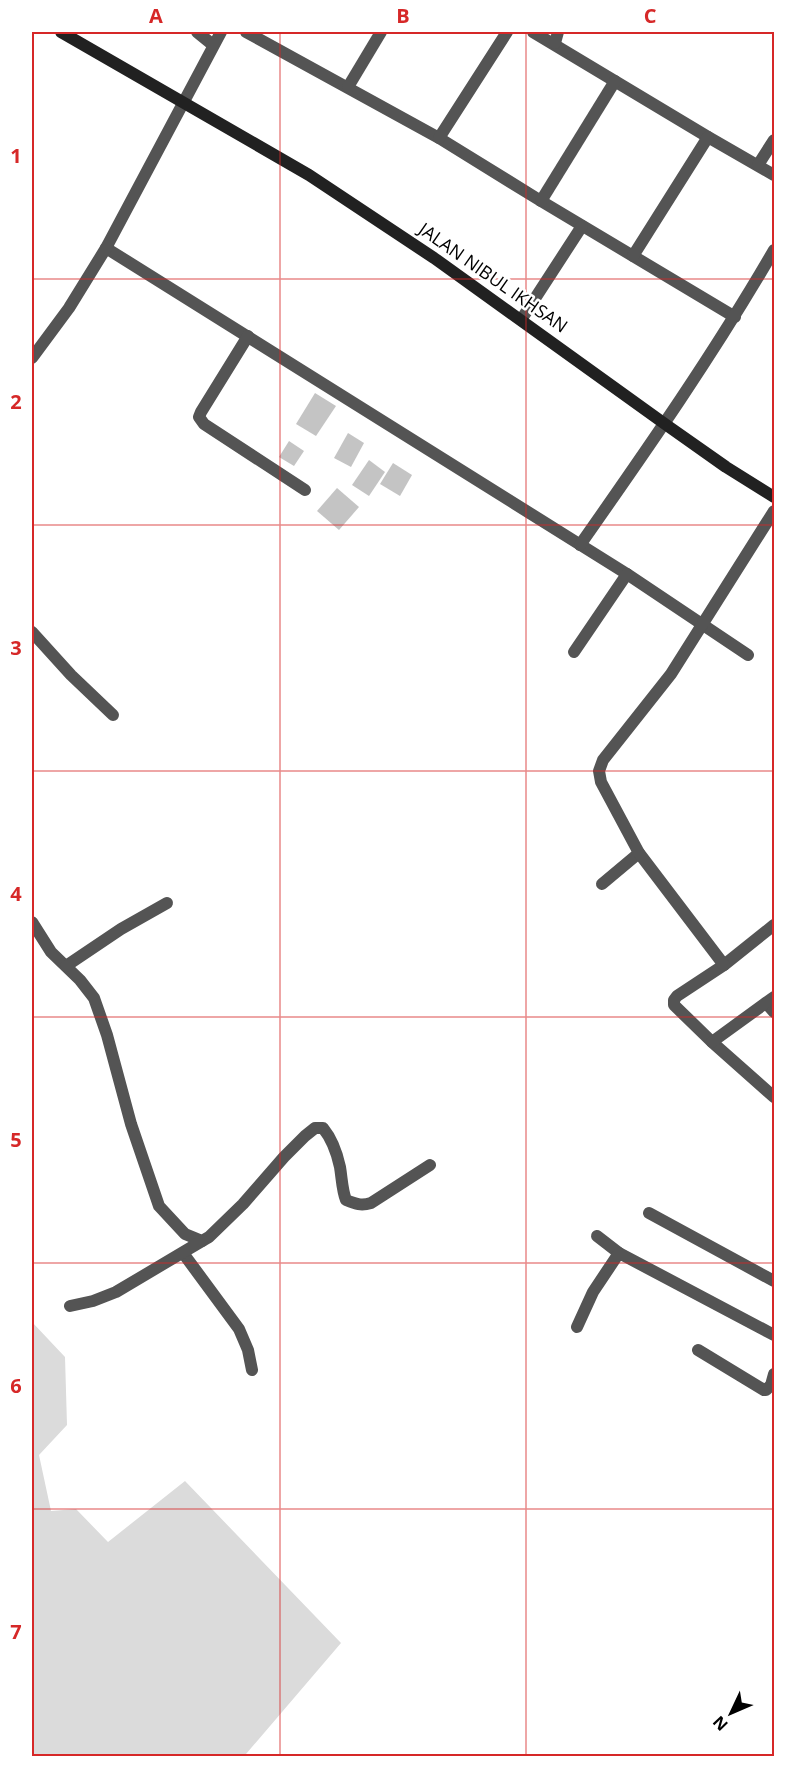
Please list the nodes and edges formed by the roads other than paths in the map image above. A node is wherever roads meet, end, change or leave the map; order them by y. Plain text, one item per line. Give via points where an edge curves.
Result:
1 (61, 32) edge
2 (197, 32) edge
3 (220, 32) edge
4 (246, 32) edge
5 (381, 32) edge
6 (507, 32) edge
7 (532, 32) edge
8 (556, 38) edge
9 (213, 45) junction
10 (615, 81) junction
11 (348, 87) junction
12 (183, 101) junction
13 (708, 137) junction
14 (439, 138) junction
15 (774, 140) edge
16 (758, 165) junction
17 (774, 175) edge
18 (541, 201) junction
19 (582, 226) junction
20 (106, 248) junction
21 (774, 250) edge
22 (633, 256) junction
23 (735, 317) junction
24 (521, 320) junction
25 (248, 336) junction
26 (32, 358) edge
27 (665, 424) junction
28 (305, 490) dead end
29 (774, 497) edge
30 (774, 511) edge
31 (580, 545) junction
32 (627, 574) junction
33 (702, 625) junction
34 (32, 632) edge
35 (574, 652) dead end
36 (748, 655) dead end
37 (113, 715) dead end
38 (639, 853) junction
39 (602, 884) dead end
40 (167, 903) dead end
41 (32, 922) edge
42 (774, 925) edge
43 (724, 965) junction
44 (66, 966) junction
45 (772, 1004) edge
46 (712, 1042) junction
47 (774, 1097) edge
48 (430, 1165) dead end
49 (649, 1213) dead end
50 (597, 1236) dead end
51 (202, 1241) junction
52 (183, 1253) junction
53 (619, 1253) junction
54 (774, 1281) edge
55 (70, 1306) dead end
56 (577, 1327) dead end
57 (774, 1335) edge
58 (698, 1350) dead end
59 (252, 1370) dead end
60 (774, 1374) edge

1 - 12 street, JALAN NIBUL IKHSAN
2 - 9 street
3 - 9 street
4 - 11 street
5 - 11 street
6 - 14 street
7 - 8 street
8 - 10 street
9 - 12 street
10 - 13 street
10 - 18 street
11 - 14 street
12 - 20 street
12 - 24 street, JALAN NIBUL IKHSAN via 309,175
13 - 16 street
13 - 22 street
14 - 18 street
15 - 16 street
16 - 17 street
18 - 19 street
19 - 22 street
19 - 24 street
20 - 25 street
20 - 26 street
21 - 23 street
22 - 23 street
23 - 27 street
24 - 27 street, JALAN NIBUL IKHSAN
25 - 28 street via 201,412 201,420
25 - 31 street
27 - 29 street, JALAN NIBUL IKHSAN
27 - 31 street
30 - 33 street
31 - 32 street
32 - 33 street
32 - 35 street
33 - 36 street
33 - 38 street via 671,674 603,760 599,771 601,782
34 - 37 street
38 - 39 street
38 - 43 street
40 - 44 street
41 - 44 street via 51,952
42 - 43 street
43 - 46 street via 674,1000 675,1008
44 - 51 street via 94,998 159,1206 185,1234
45 - 46 street
46 - 47 street
48 - 51 street via 362,1206 346,1200 330,1137 323,1128 315,1128
49 - 54 street
50 - 53 street
51 - 52 street
52 - 55 street via 116,1292
52 - 59 street via 239,1329
53 - 56 street via 593,1292
53 - 57 street
58 - 60 street via 764,1390 771,1385

